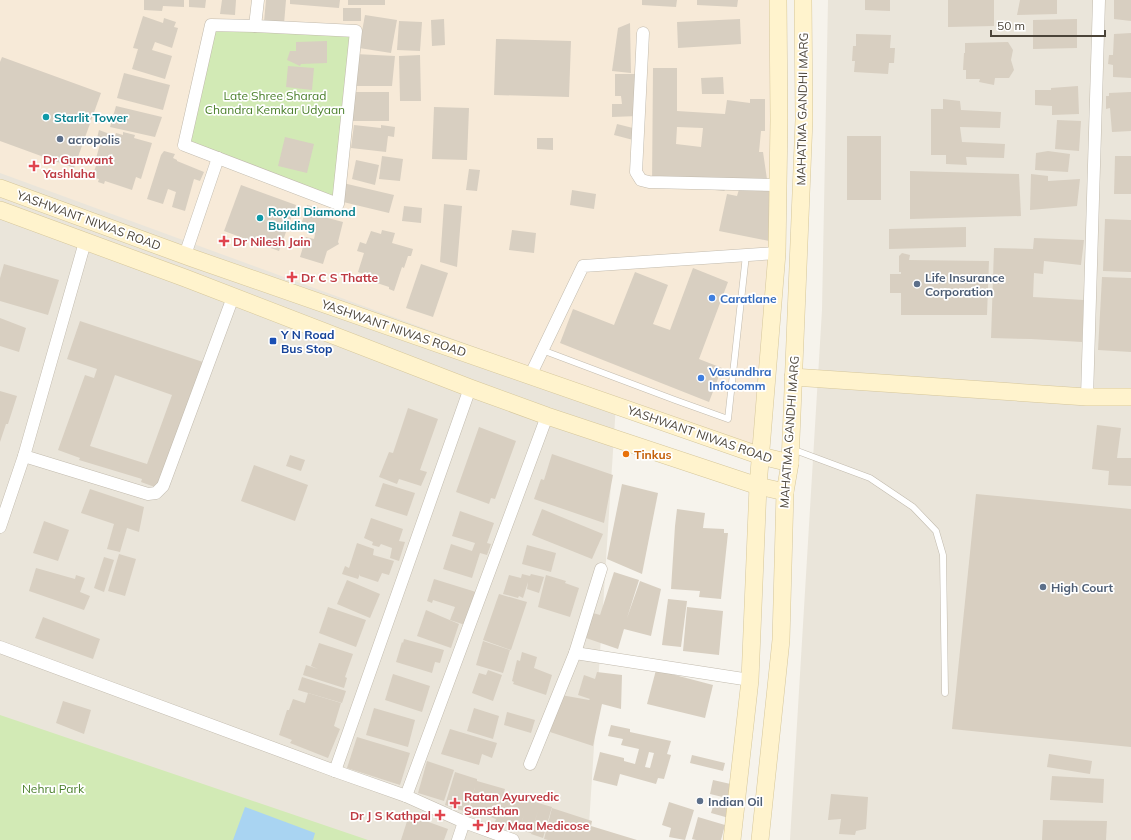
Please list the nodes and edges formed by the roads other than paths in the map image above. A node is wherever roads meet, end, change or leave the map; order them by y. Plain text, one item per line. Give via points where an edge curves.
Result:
1 (258, 0) edge
2 (778, 0) edge
3 (803, 0) edge
4 (1099, 0) edge
5 (255, 26) junction
6 (642, 33) dead end
7 (218, 158) junction
8 (778, 185) junction
9 (0, 188) edge
10 (0, 210) edge
11 (85, 242) junction
12 (777, 253) junction
13 (185, 255) junction
14 (746, 255) junction
15 (233, 297) junction
16 (542, 350) junction
17 (530, 376) junction
18 (793, 377) junction
19 (470, 388) junction
20 (1087, 397) junction
21 (1131, 397) edge
22 (547, 416) junction
23 (24, 456) junction
24 (760, 456) junction
25 (790, 456) junction
26 (758, 486) junction
27 (785, 492) junction
28 (0, 527) edge
29 (601, 569) dead end
30 (0, 647) edge
31 (575, 653) junction
32 (750, 680) junction
33 (945, 694) dead end
34 (530, 764) dead end
35 (335, 772) junction
36 (406, 796) junction
37 (464, 822) junction
38 (458, 840) edge
39 (514, 840) edge
40 (732, 840) edge
41 (760, 840) edge

1 - 5 street
2 - 8 main road, MAHATMA GANDHI MARG
3 - 18 main road, MAHATMA GANDHI MARG via 804,120
4 - 20 street
5 - 7 street via 211,25 184,145
5 - 7 street via 356,31 338,204
6 - 8 street via 636,172 641,180
7 - 13 street
8 - 12 main road, MAHATMA GANDHI MARG
9 - 13 main road, YASHWANT NIWAS ROAD
10 - 11 main road, YASHWANT NIWAS ROAD
11 - 15 main road, YASHWANT NIWAS ROAD
11 - 23 street
12 - 14 street
12 - 24 main road, MAHATMA GANDHI MARG
13 - 17 main road, YASHWANT NIWAS ROAD
14 - 16 street via 583,266
14 - 16 lane via 728,419
15 - 19 main road, YASHWANT NIWAS ROAD
15 - 23 street via 164,486 156,493 148,494
16 - 17 street
17 - 24 main road, YASHWANT NIWAS ROAD
18 - 20 main road
18 - 25 main road, MAHATMA GANDHI MARG
19 - 22 main road, YASHWANT NIWAS ROAD
19 - 35 street
20 - 21 main road
22 - 26 main road, YASHWANT NIWAS ROAD
22 - 36 street
23 - 28 street
24 - 25 main road, YASHWANT NIWAS ROAD
24 - 26 main road, MAHATMA GANDHI MARG
25 - 27 main road, MAHATMA GANDHI MARG
25 - 33 lane via 870,478 913,508 936,531 943,555
26 - 27 main road, YASHWANT NIWAS ROAD
26 - 32 main road, MAHATMA GANDHI MARG
27 - 41 main road, MAHATMA GANDHI MARG via 781,640
29 - 31 street
30 - 35 street
31 - 32 street
31 - 34 street
32 - 40 main road, MAHATMA GANDHI MARG
35 - 36 street
36 - 37 street
37 - 38 street
37 - 39 street

